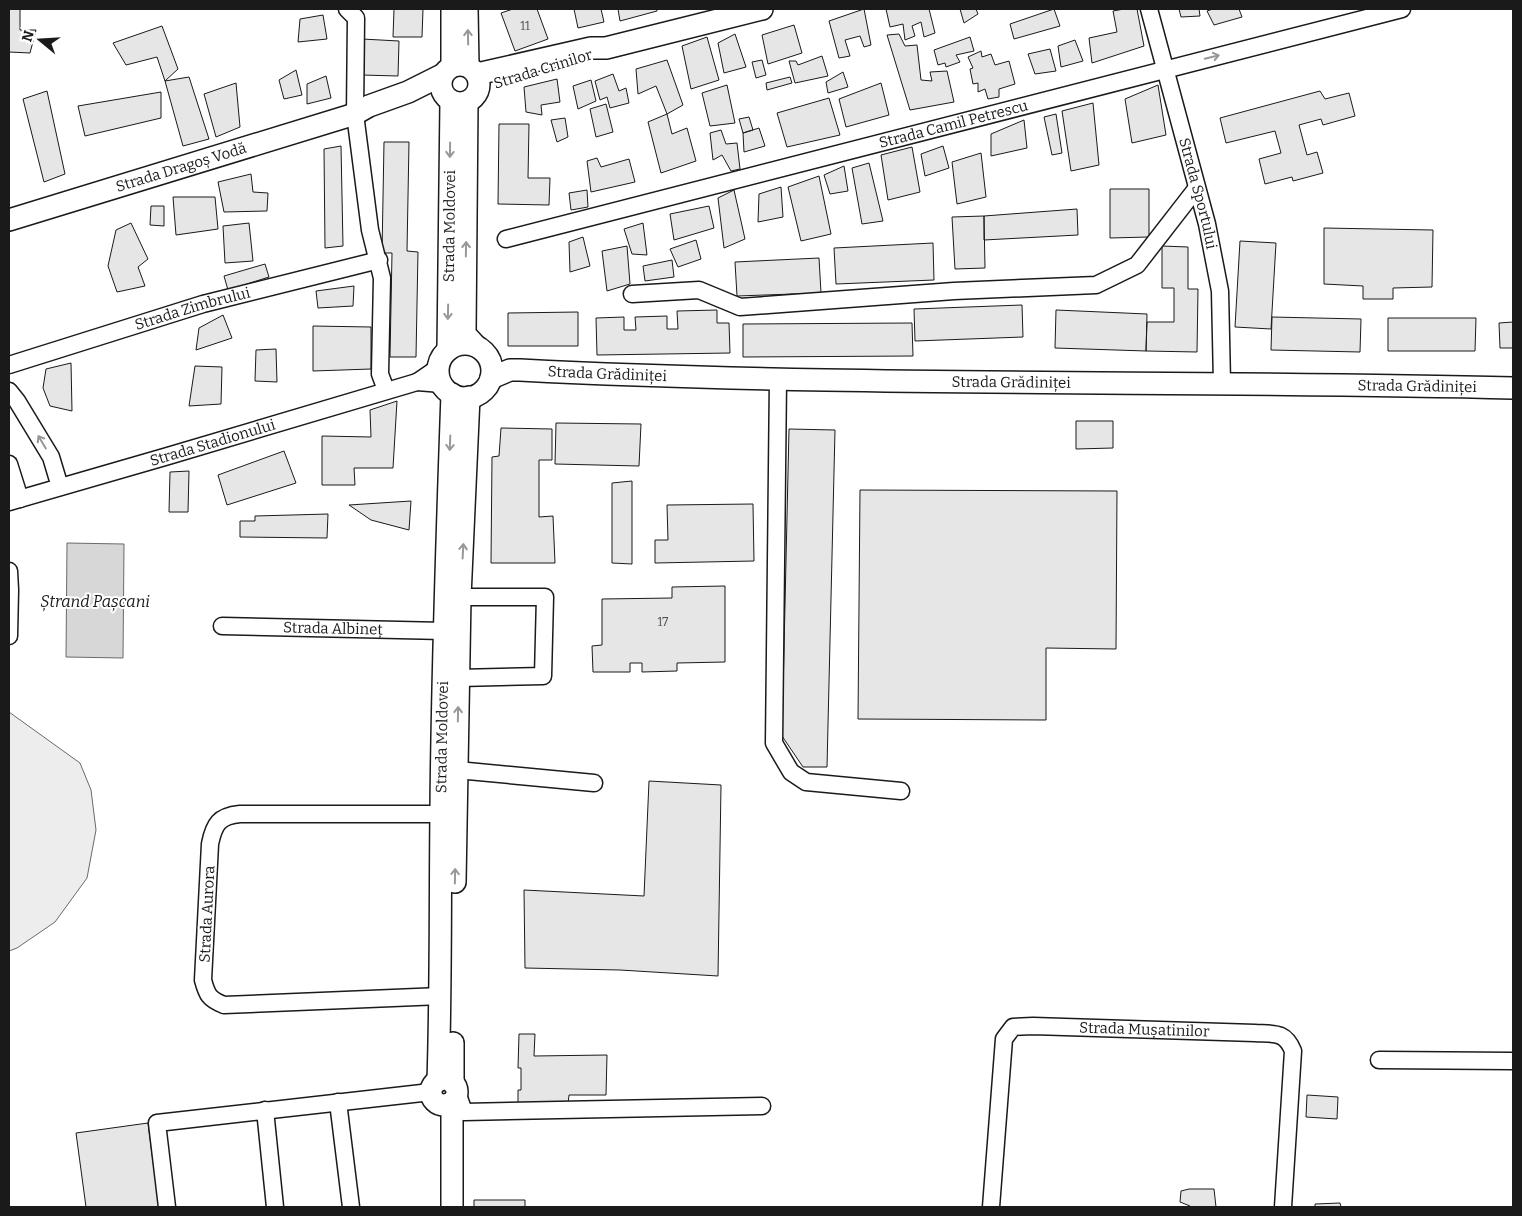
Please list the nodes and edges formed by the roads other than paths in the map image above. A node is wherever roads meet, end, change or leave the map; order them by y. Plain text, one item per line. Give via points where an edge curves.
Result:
1 (452, 9) edge
2 (467, 9) edge
3 (762, 9) edge
4 (1149, 9) edge
5 (1402, 9) edge
6 (356, 12) edge
7 (1164, 69) junction
8 (460, 84) junction
9 (354, 114) junction
10 (1196, 189) junction
11 (9, 220) edge
12 (506, 239) dead end
13 (379, 260) junction
14 (632, 294) dead end
15 (476, 346) junction
16 (9, 364) edge
17 (497, 370) junction
18 (450, 378) junction
19 (778, 379) junction
20 (1222, 383) junction
21 (1513, 388) edge
22 (386, 390) junction
23 (9, 391) edge
24 (9, 464) edge
25 (60, 487) junction
26 (14, 500) edge
27 (9, 571) edge
28 (460, 597) junction
29 (222, 626) dead end
30 (444, 631) junction
31 (9, 636) edge
32 (459, 678) junction
33 (457, 770) junction
34 (594, 783) dead end
35 (901, 791) dead end
36 (441, 814) junction
37 (441, 996) junction
38 (1379, 1060) dead end
39 (1513, 1061) edge
40 (443, 1094) junction
41 (338, 1102) junction
42 (762, 1106) dead end
43 (265, 1110) junction
44 (167, 1207) edge
45 (276, 1207) edge
46 (351, 1207) edge
47 (438, 1207) edge
48 (452, 1207) edge
49 (991, 1207) edge
50 (1283, 1207) edge

1 - 8 main road, Strada Moldovei
8 -> 2 main road, Strada Moldovei
3 - 8 main road, Strada Crinilor via 606,48 590,48
4 - 7 street, Strada Sportului
7 -> 5 street, Strada Camil Petrescu
6 - 9 street
7 - 10 street, Strada Sportului
7 - 12 street, Strada Camil Petrescu
8 - 9 main road, Strada Dragoș Vodă via 408,92
15 -> 8 main road, Strada Moldovei via 465,334
8 -> 18 main road, Strada Moldovei
9 - 11 main road, Strada Dragoș Vodă
9 - 13 street via 370,230
10 - 14 street via 1137,265 1096,284 740,307 700,290
10 - 20 street, Strada Sportului via 1220,291
13 - 16 street, Strada Zimbrului via 203,304
13 - 22 street via 382,278 380,374
15 - 17 main road
15 - 18 main road via 462,344
17 - 18 main road via 477,395
17 - 19 main road, Strada Grădiniței
18 - 22 street, Strada Stadionului
28 -> 18 main road, Strada Moldovei
18 -> 30 main road, Strada Moldovei
19 - 20 main road, Strada Grădiniței
19 - 35 street via 774,744 791,772 806,782
20 - 21 main road, Strada Grădiniței
22 - 25 street, Strada Stadionului
25 -> 23 street via 51,457
24 - 26 street
25 - 26 street, Strada Stadionului
27 - 31 street
28 - 32 main road, Strada Moldovei
28 - 32 street via 545,596 543,676
29 - 30 street, Strada Albineț
30 - 36 main road, Strada Moldovei
33 -> 32 main road, Strada Moldovei
33 - 34 street
40 -> 33 main road, Strada Moldovei
36 - 37 main road, Strada Moldovei
36 - 37 street, Strada Aurora via 240,814 229,815 219,821 212,830 210,844 204,980 206,993 213,1001 224,1005
37 - 40 main road, Strada Moldovei
38 - 39 street
40 - 41 street
40 - 42 street
40 - 47 main road, Strada Moldovei
40 - 48 main road, Strada Moldovei
41 - 43 street
41 - 46 street
43 - 44 street via 157,1123
43 - 45 street
49 - 50 street, Strada Mușatinilor via 1004,1039 1013,1027 1033,1026 1279,1034 1289,1040 1293,1051

